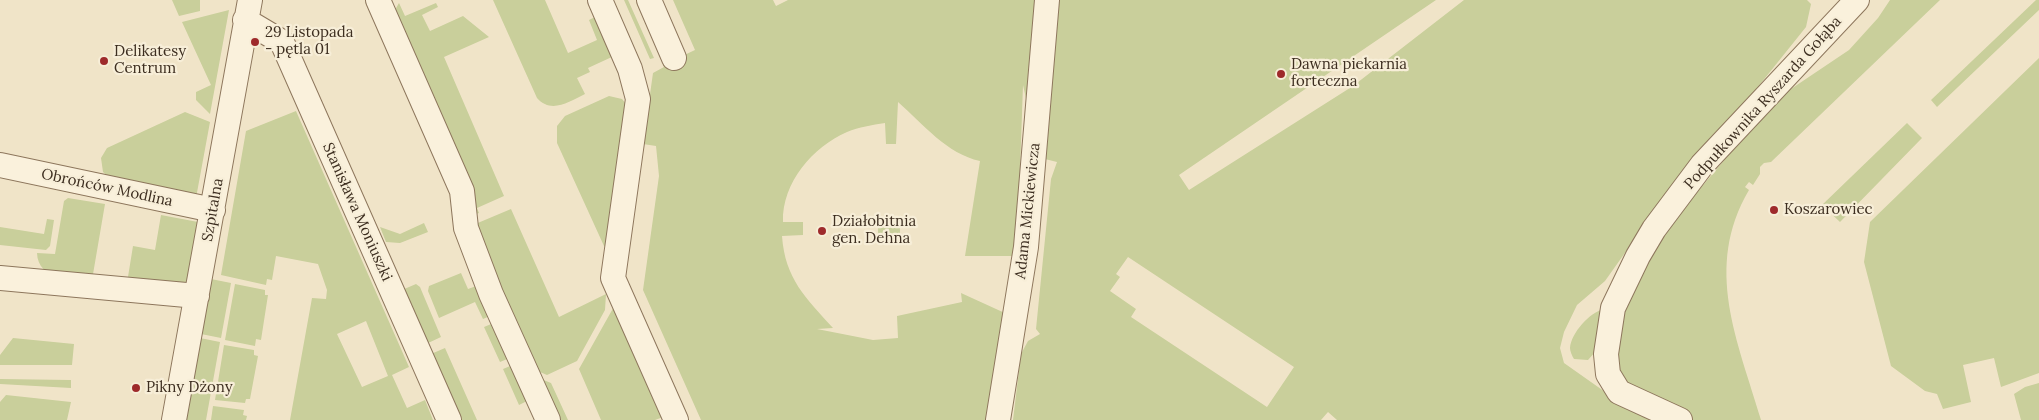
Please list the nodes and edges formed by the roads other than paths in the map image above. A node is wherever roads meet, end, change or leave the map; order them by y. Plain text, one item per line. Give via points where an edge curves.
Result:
1 (378, 0) edge
2 (600, 0) edge
3 (649, 0) edge
4 (1047, 0) edge
5 (1858, 0) edge
6 (248, 10) edge
7 (674, 58) dead end
8 (0, 165) edge
9 (213, 210) junction
10 (0, 278) edge
11 (197, 296) junction
12 (174, 420) edge
13 (449, 420) edge
14 (548, 420) edge
15 (676, 420) edge
16 (998, 420) edge
17 (1680, 420) edge

1 - 14 street via 462,191 466,228 491,294
2 - 15 street via 630,69 638,99 612,278
3 - 7 street
4 - 16 street, Adama Mickiewicza via 1026,247
5 - 17 street, Podpułkownika Ryszarda Gołąba via 1702,164 1654,229 1613,308 1606,354 1608,374 1619,392
6 - 9 street, Szpitalna
6 - 13 street, Stanisława Moniuszki via 282,42
8 - 9 street, Obrońców Modlina
9 - 11 street, Szpitalna
10 - 11 street
11 - 12 street, Szpitalna

